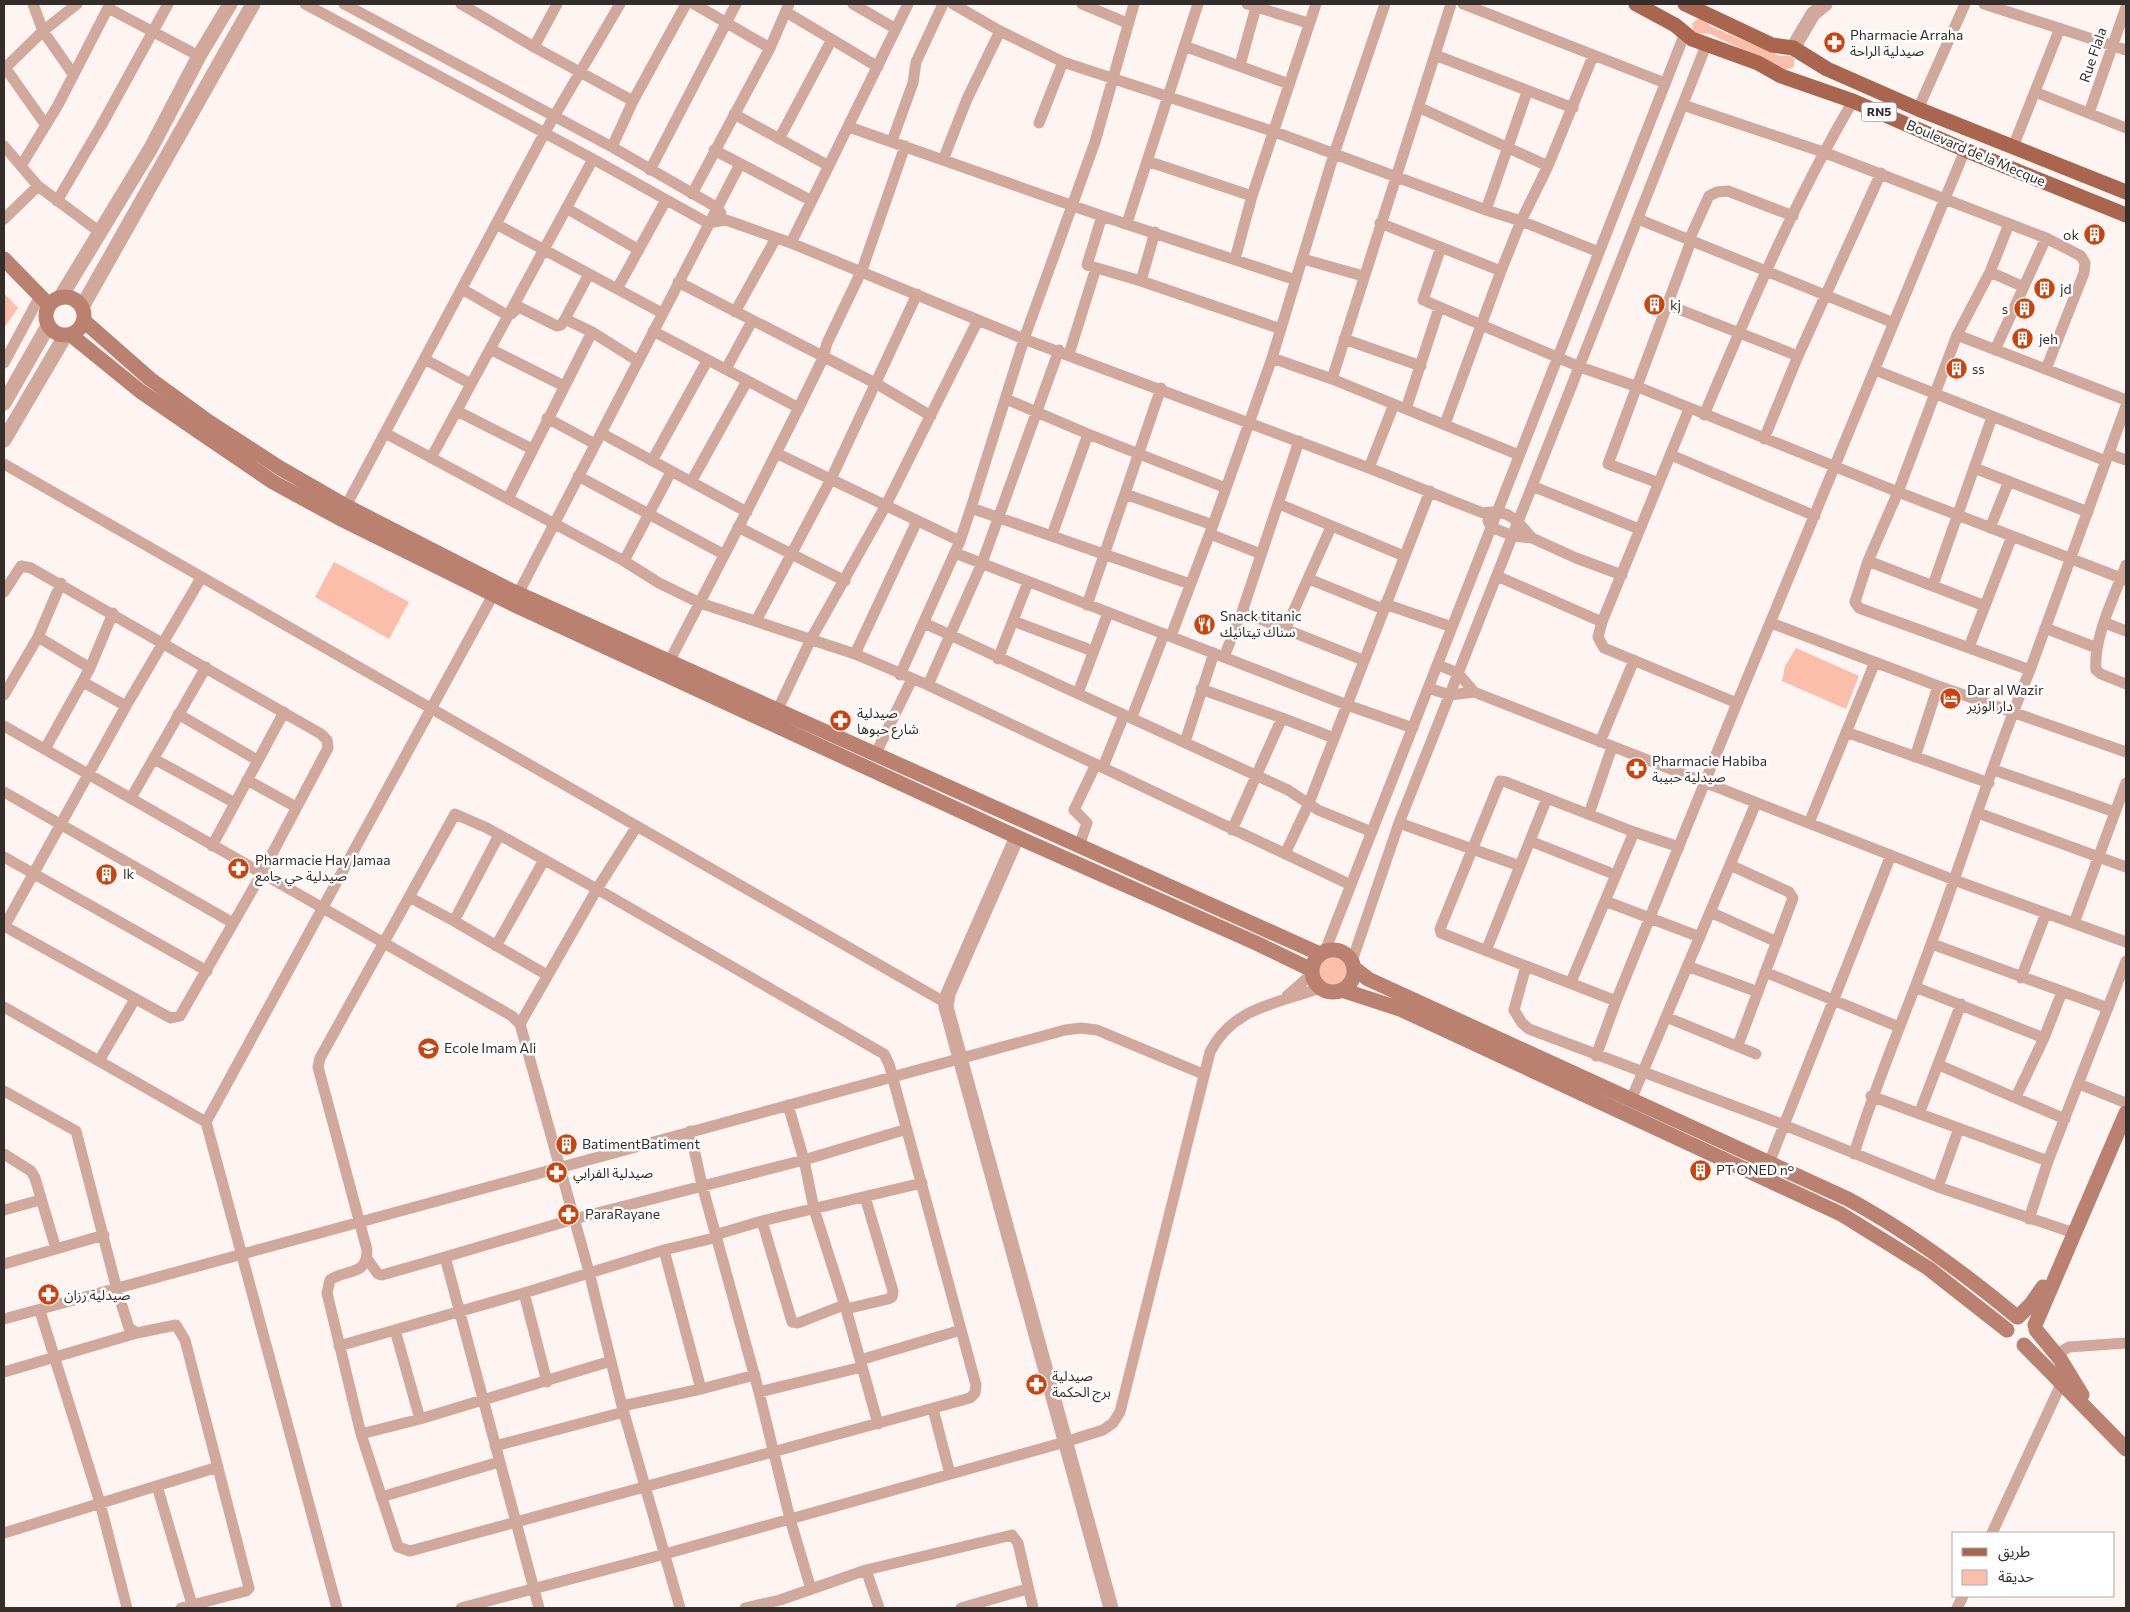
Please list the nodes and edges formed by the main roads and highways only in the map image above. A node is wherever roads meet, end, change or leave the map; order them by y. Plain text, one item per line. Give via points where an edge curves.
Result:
1 (1636, 4) edge
2 (1685, 4) edge
3 (1705, 12) junction
4 (1685, 33) junction
5 (1796, 49) junction
6 (1786, 77) junction
7 (2126, 192) edge
8 (2126, 215) edge
9 (4, 259) edge
10 (49, 300) junction
11 (83, 314) junction
12 (68, 335) junction
13 (1323, 953) junction
14 (1353, 964) junction
15 (1312, 972) junction
16 (1342, 990) junction
17 (2126, 1113) edge
18 (2066, 1252) junction
19 (2018, 1317) junction
20 (2036, 1327) junction
21 (2007, 1330) junction
22 (2024, 1346) junction
23 (2091, 1412) junction
24 (2126, 1449) edge

1 - 4 main road, Boulevard de la Mecque / RN5
2 - 3 main road, Boulevard de la Mecque / RN5
3 - 4 main road via 1696,10 1688,15 1683,24
3 - 5 main road, Boulevard de la Mecque / RN5 via 1772,45
4 - 6 main road, Boulevard de la Mecque / RN5 via 1692,40 1758,62
5 - 6 main road via 1803,61 1802,66 1796,75
5 - 7 main road, Boulevard de la Mecque / RN5 via 1827,69 1918,109
6 - 8 main road, Boulevard de la Mecque / RN5 via 1853,101
9 - 10 main road
10 - 11 main road via 72,299
10 - 12 main road via 45,316 48,326 55,334
11 - 12 main road via 81,327
11 - 13 main road via 150,379 209,422 346,506 518,594
12 - 15 main road via 140,391 273,482 339,518 494,595
13 - 14 main road via 1331,950 1343,952
13 - 15 main road via 1316,959
14 - 16 main road via 1354,976
14 - 19 main road via 1368,980 1848,1199 1941,1257
15 - 16 main road via 1320,988 1331,992
16 - 21 main road via 1400,1009 1841,1214 1928,1268
17 - 18 main road
18 - 19 main road via 2031,1304
18 - 20 main road
19 - 20 main road via 2030,1319
19 - 21 main road via 2010,1322
20 - 22 main road via 2032,1342
20 - 23 main road via 2071,1374
21 - 22 main road via 2012,1342
22 - 23 main road
23 - 24 main road

